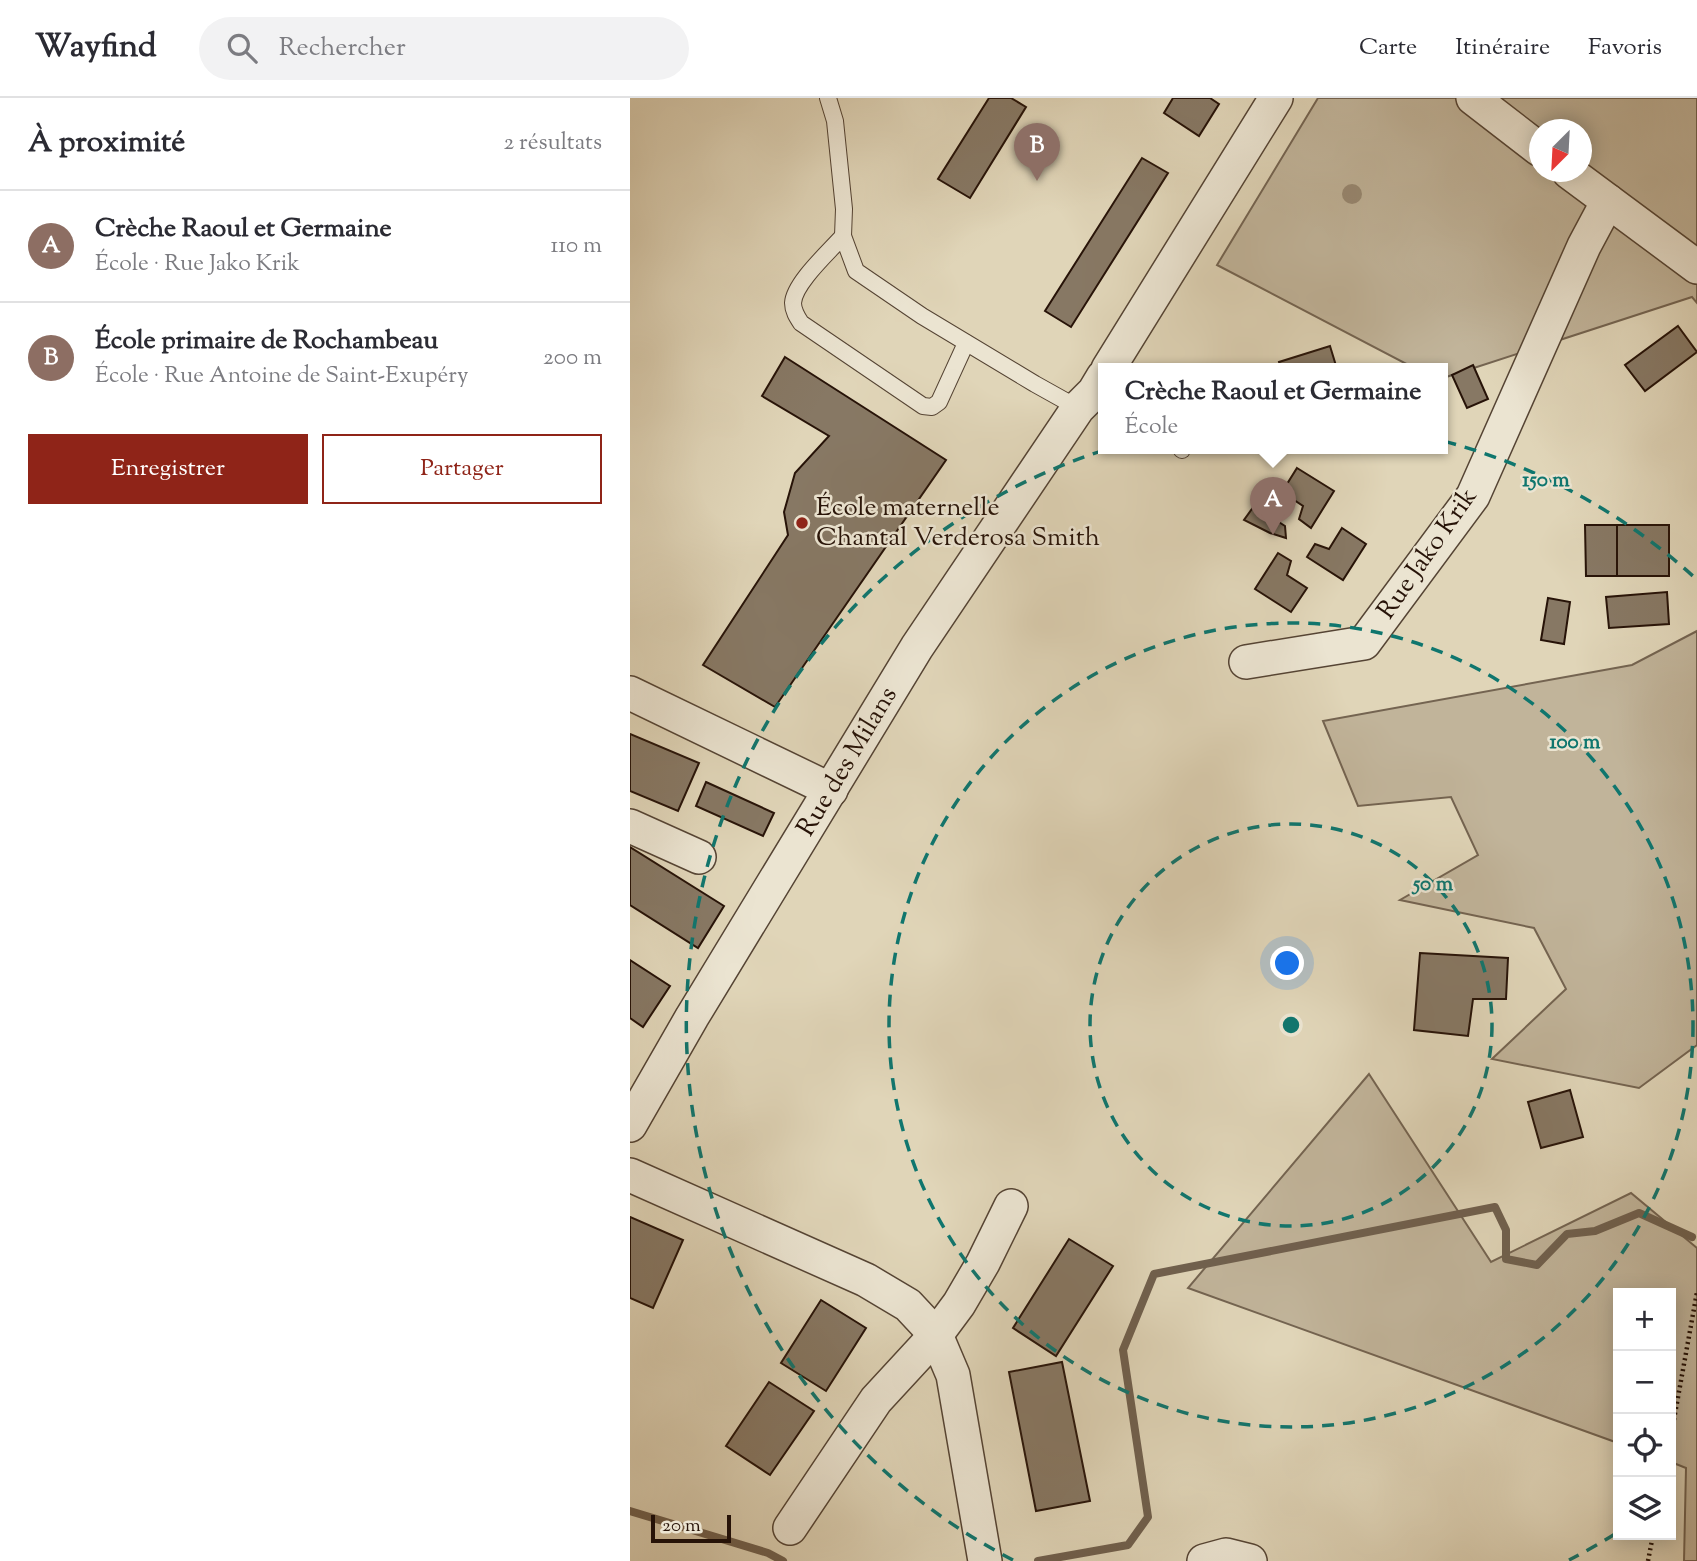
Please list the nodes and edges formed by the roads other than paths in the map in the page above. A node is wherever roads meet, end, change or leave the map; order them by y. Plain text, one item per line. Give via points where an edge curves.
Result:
1 (828, 98) edge
2 (1276, 98) edge
3 (1473, 98) edge
4 (1529, 141) edge
5 (1582, 182) edge
6 (1608, 201) junction
7 (843, 236) junction
8 (1697, 267) edge
9 (966, 342) junction
10 (1113, 363) edge
11 (1097, 389) edge
12 (1246, 662) dead end
13 (630, 694) edge
14 (831, 790) junction
15 (630, 826) edge
16 (699, 857) dead end
17 (630, 1125) edge
18 (630, 1175) edge
19 (1011, 1206) dead end
20 (936, 1335) junction
21 (790, 1528) dead end
22 (985, 1561) edge
23 (1204, 1561) edge
24 (1250, 1561) edge

1 - 7 lane via 835,121
2 - 10 street, Rue des Milans
3 - 4 street
5 - 6 street
6 - 8 street
6 - 12 street, Rue Jako Krik via 1473,496 1364,643
7 - 9 lane via 856,271
7 - 9 lane via 799,285 793,301 801,323 932,407 939,402
9 - 11 lane via 1035,384
11 - 14 street, Rue des Milans via 917,647
13 - 14 street
14 - 17 street, Rue des Milans
15 - 16 street
18 - 20 street via 866,1280 908,1305
19 - 20 street via 960,1304
20 - 21 street via 876,1400
20 - 22 street via 953,1375
23 - 24 street via 1226,1555

